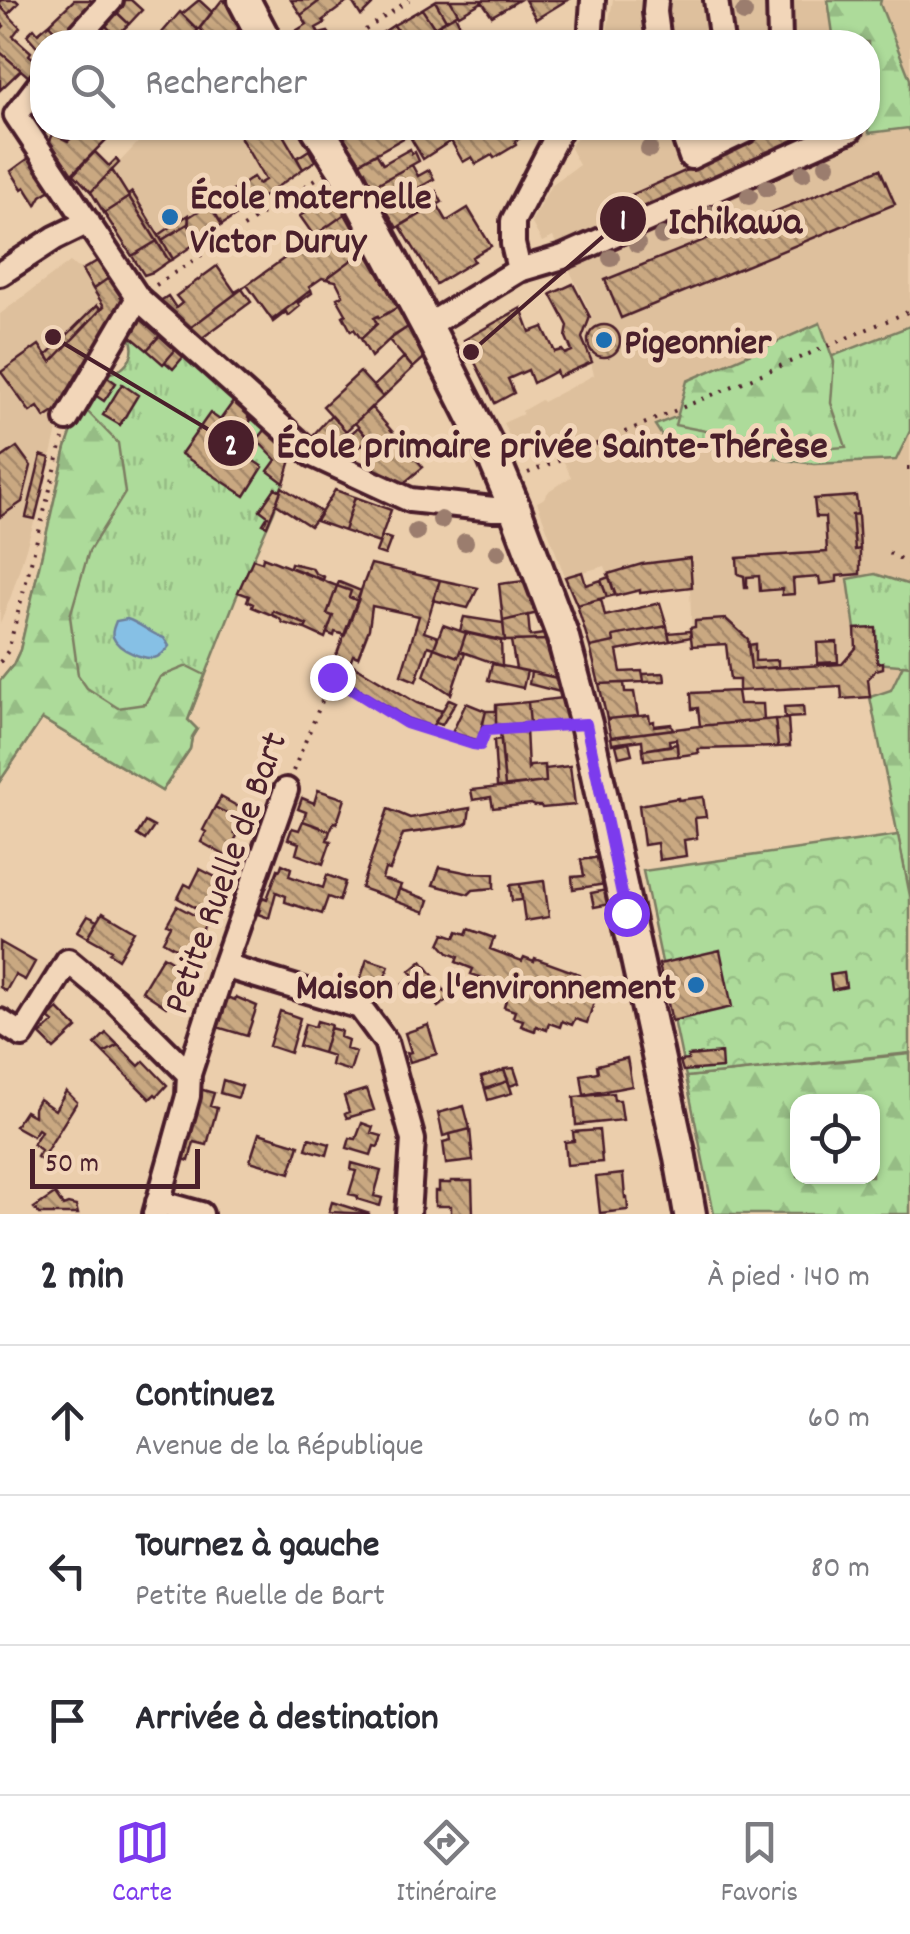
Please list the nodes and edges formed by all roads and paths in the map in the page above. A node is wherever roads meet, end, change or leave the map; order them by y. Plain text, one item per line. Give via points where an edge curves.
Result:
1 (110, 0) edge
2 (244, 0) edge
3 (410, 0) edge
4 (594, 0) edge
5 (656, 0) edge
6 (716, 0) edge
7 (779, 0) edge
8 (83, 30) edge
9 (260, 30) edge
10 (366, 30) edge
11 (591, 30) edge
12 (657, 30) edge
13 (720, 30) edge
14 (780, 30) edge
15 (30, 97) edge
16 (30, 136) edge
17 (33, 140) edge
18 (325, 140) edge
19 (556, 140) edge
20 (686, 140) edge
21 (725, 140) edge
22 (827, 140) edge
23 (339, 163) junction
24 (88, 222) junction
25 (519, 270) junction
26 (0, 274) edge
27 (138, 298) junction
28 (910, 310) edge
29 (428, 326) junction
30 (67, 419) joint
31 (510, 496) junction
32 (889, 553) dead end
33 (910, 564) edge
34 (0, 662) edge
35 (586, 724) junction
36 (286, 790) joint
37 (224, 966) junction
38 (0, 1021) edge
39 (189, 1074) junction
40 (156, 1208) edge
41 (201, 1214) edge
42 (408, 1214) edge
43 (690, 1214) edge

1 - 8 street
2 - 9 main road
3 - 10 path
4 - 11 street
5 - 12 street
6 - 13 street
7 - 14 street
15 - 16 street via 16,115
17 - 24 street
18 - 23 main road
19 - 25 street via 512,221
20 - 21 street via 692,157
22 - 25 street via 563,257
23 - 27 path
23 - 29 main road
24 - 26 street
24 - 27 street
25 - 29 street
27 - 30 street
27 - 31 street via 313,455 410,500 494,509
28 - 31 path
29 - 31 main road
30 - 34 path
31 - 35 main road via 562,634
32 - 33 path
35 - 36 path, Petite Ruelle de Bart via 486,730 480,745 473,744 406,723 332,677
35 - 43 main road
36 - 37 street, Petite Ruelle de Bart
37 - 39 street, Petite Ruelle de Bart
37 - 42 street via 360,1007 386,1042 413,1140
38 - 39 street via 22,1036 68,961
39 - 40 street, Petite Ruelle de Bart
40 - 41 street

